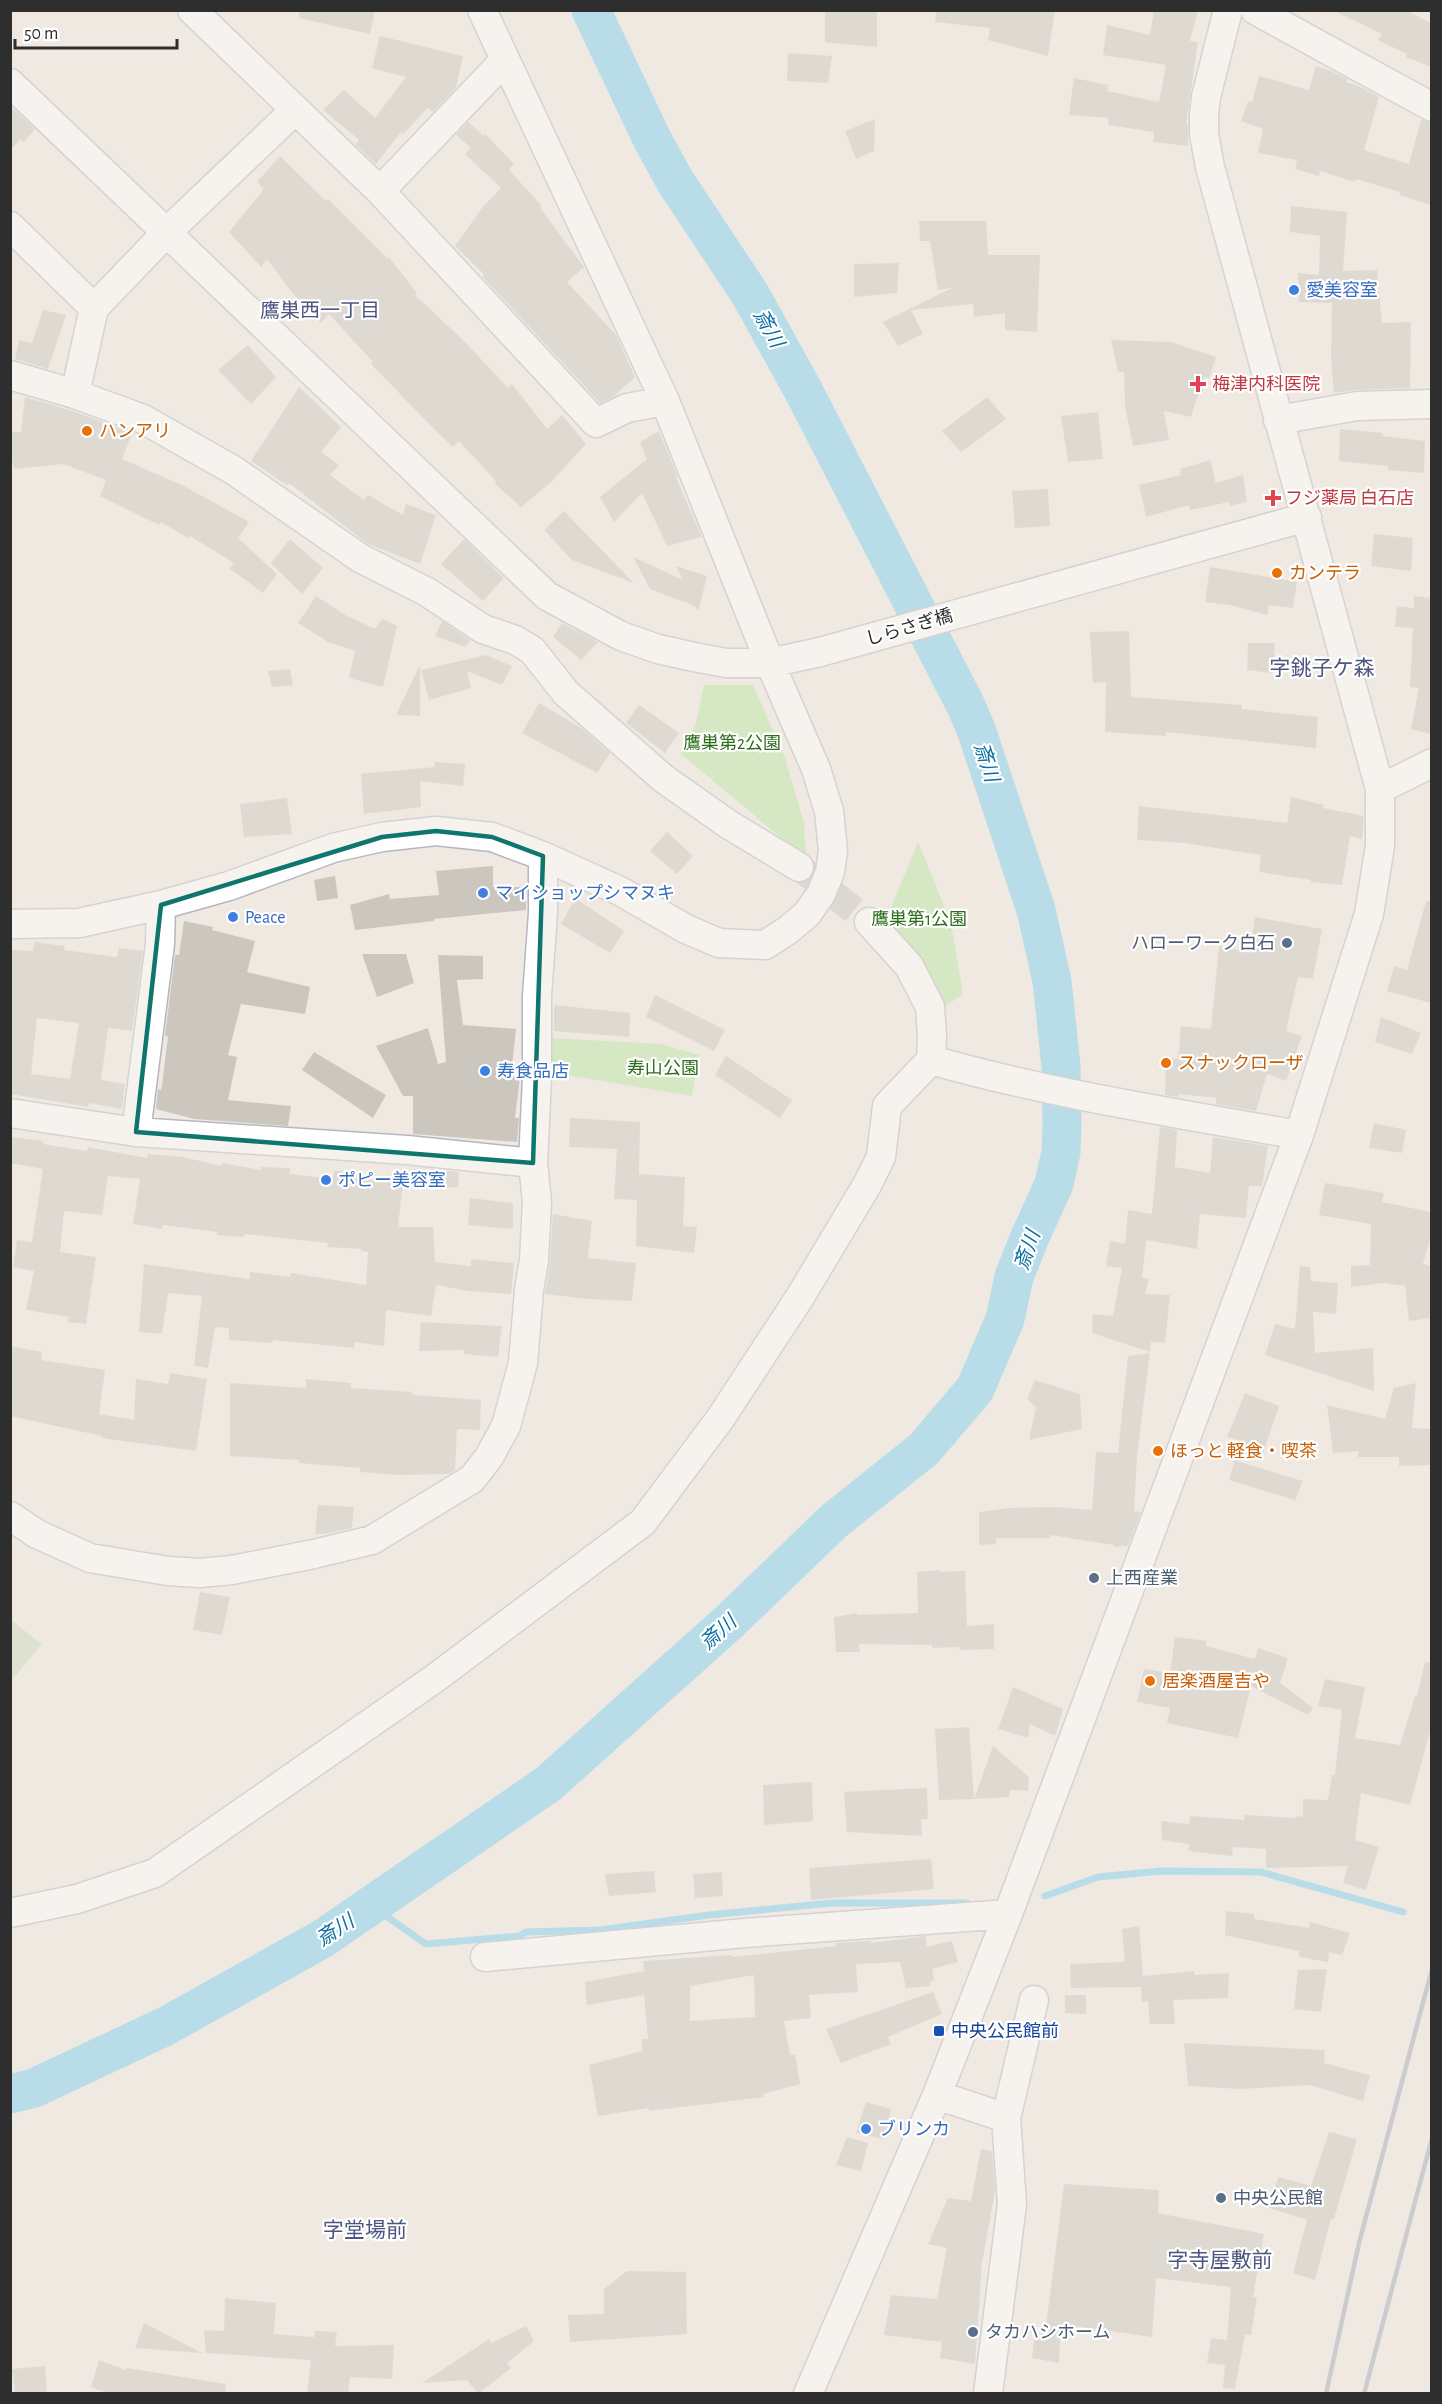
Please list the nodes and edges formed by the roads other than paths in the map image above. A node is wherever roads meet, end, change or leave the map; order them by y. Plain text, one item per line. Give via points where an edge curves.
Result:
1 (482, 10) edge
2 (1228, 10) edge
3 (1255, 10) edge
4 (209, 16) edge
5 (505, 60) junction
6 (10, 83) edge
7 (1431, 107) edge
8 (294, 111) junction
9 (380, 191) junction
10 (10, 226) edge
11 (166, 233) junction
12 (94, 308) junction
13 (10, 375) edge
14 (75, 394) junction
15 (665, 401) junction
16 (1431, 404) edge
17 (1278, 420) junction
18 (1307, 517) junction
19 (770, 663) junction
20 (1431, 763) edge
21 (1380, 789) junction
22 (543, 856) junction
23 (799, 867) tunnel mouth
24 (162, 905) junction
25 (869, 922) tunnel mouth
26 (10, 924) edge
27 (931, 1060) junction
28 (10, 1113) edge
29 (136, 1132) junction
30 (1299, 1135) junction
31 (533, 1163) junction
32 (10, 1515) edge
33 (10, 1913) edge
34 (1008, 1914) junction
35 (485, 1957) dead end
36 (1034, 2000) dead end
37 (937, 2095) junction
38 (1006, 2118) junction
39 (807, 2394) edge
40 (988, 2394) edge

1 - 5 street
2 - 17 street via 1206,97 1204,134
3 - 7 street
4 - 8 street
5 - 9 street
5 - 15 street
6 - 11 street, しらさぎ橋
8 - 9 street
8 - 11 street
9 - 15 street via 596,423 627,408
10 - 12 street
11 - 12 street
11 - 19 street, しらさぎ橋 via 548,596 621,636 658,649 726,663
12 - 14 street
13 - 14 street
14 - 23 street via 143,419 200,450 360,558 427,592 483,629 531,650 566,693 664,779
15 - 19 street
16 - 17 street via 1357,406
17 - 18 street
18 - 19 street, しらさぎ橋
18 - 21 street
19 - 22 street via 816,769 828,811 833,851 830,872 807,914 765,945 719,943
20 - 21 street
21 - 30 street via 1380,846 1369,914
22 - 24 street via 492,837 436,831 382,837 333,848 229,886
22 - 31 street
24 - 26 street via 80,923
24 - 29 street
25 - 27 street via 909,966 930,1007
27 - 30 street via 1125,1104
27 - 33 street via 887,1106 880,1157 800,1297 720,1419 643,1522 434,1679 155,1873 77,1899
28 - 29 street
29 - 31 street via 406,1150
30 - 34 street
31 - 32 street via 537,1202 523,1363 506,1426 471,1479 372,1540 272,1563 200,1573 132,1567 90,1558 37,1534
34 - 35 street
34 - 37 street
36 - 38 street
37 - 38 street
37 - 39 street
38 - 40 street via 1012,2204

